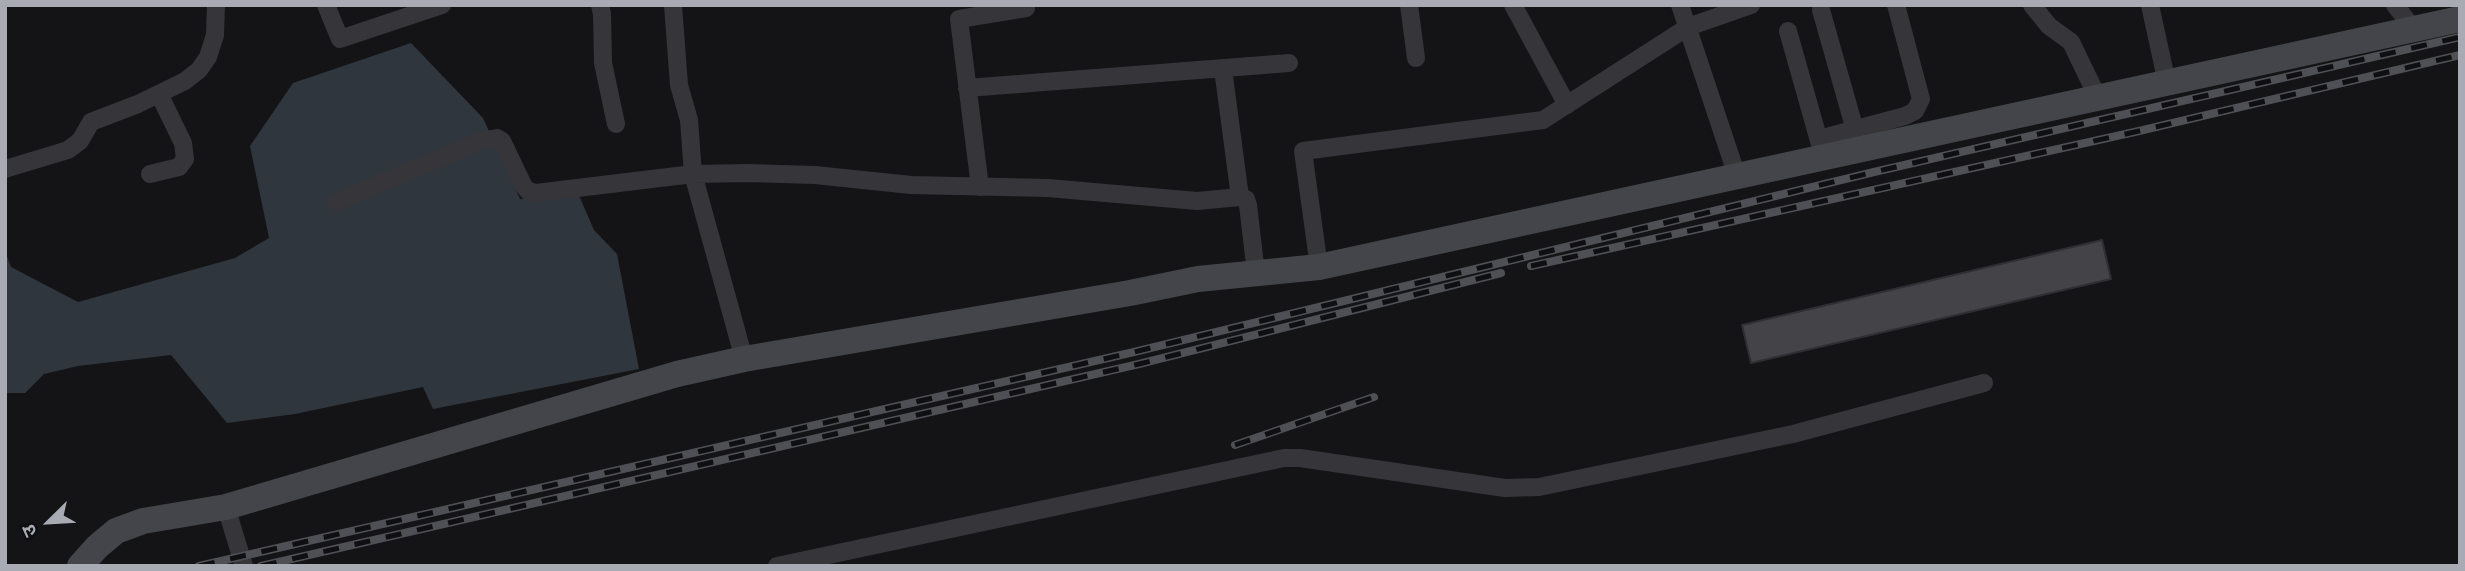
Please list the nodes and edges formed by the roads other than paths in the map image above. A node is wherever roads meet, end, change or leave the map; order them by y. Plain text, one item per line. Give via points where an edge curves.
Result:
1 (216, 5) edge
2 (326, 5) edge
3 (442, 5) edge
4 (600, 5) edge
5 (674, 5) edge
6 (1025, 5) edge
7 (1409, 5) edge
8 (1513, 5) edge
9 (1680, 5) edge
10 (1751, 5) edge
11 (1896, 5) edge
12 (2032, 5) edge
13 (2150, 5) edge
14 (2395, 5) edge
15 (1821, 10) dead end
16 (2460, 19) edge
17 (1688, 27) junction
18 (2415, 30) junction
19 (1788, 31) dead end
20 (1416, 58) dead end
21 (1289, 63) dead end
22 (1223, 69) junction
23 (2167, 83) junction
24 (967, 89) junction
25 (159, 93) junction
26 (2098, 98) junction
27 (1567, 105) junction
28 (616, 124) dead end
29 (1856, 130) junction
30 (1821, 148) junction
31 (5, 169) edge
32 (150, 174) dead end
33 (693, 174) junction
34 (1737, 176) junction
35 (980, 187) junction
36 (1240, 197) junction
37 (336, 202) dead end
38 (1319, 267) junction
39 (1256, 273) junction
40 (744, 359) junction
41 (1984, 383) dead end
42 (226, 507) junction
43 (80, 566) edge
44 (244, 566) edge
45 (777, 566) edge

1 - 25 street via 208,57 185,81
2 - 3 street via 340,39
4 - 28 street via 603,63
5 - 33 street via 679,85 689,120
6 - 24 street via 959,19
7 - 20 street
8 - 27 street
9 - 17 street
10 - 17 street
11 - 29 street via 1922,99 1915,111
12 - 26 street via 2049,26 2071,42
13 - 23 street
14 - 18 street
15 - 29 street
16 - 18 street
17 - 27 street
17 - 34 street
18 - 23 street
19 - 30 street
21 - 22 street
22 - 24 street
22 - 36 street
23 - 26 street
24 - 35 street
25 - 31 street via 91,122 80,141 68,150
25 - 32 street via 183,143 185,159 178,167
26 - 30 street
27 - 38 street via 1543,120 1303,151
29 - 30 street
30 - 34 street
33 - 35 street via 816,176
33 - 37 street via 528,191 502,141 491,138
33 - 40 street
34 - 38 street
35 - 36 street via 1197,201
36 - 39 street via 1248,205
38 - 39 street
39 - 40 street via 1198,279
40 - 42 street via 677,374
41 - 45 street via 1793,434 1539,487 1505,488 1284,458
42 - 43 street via 143,521 116,531
42 - 44 street

